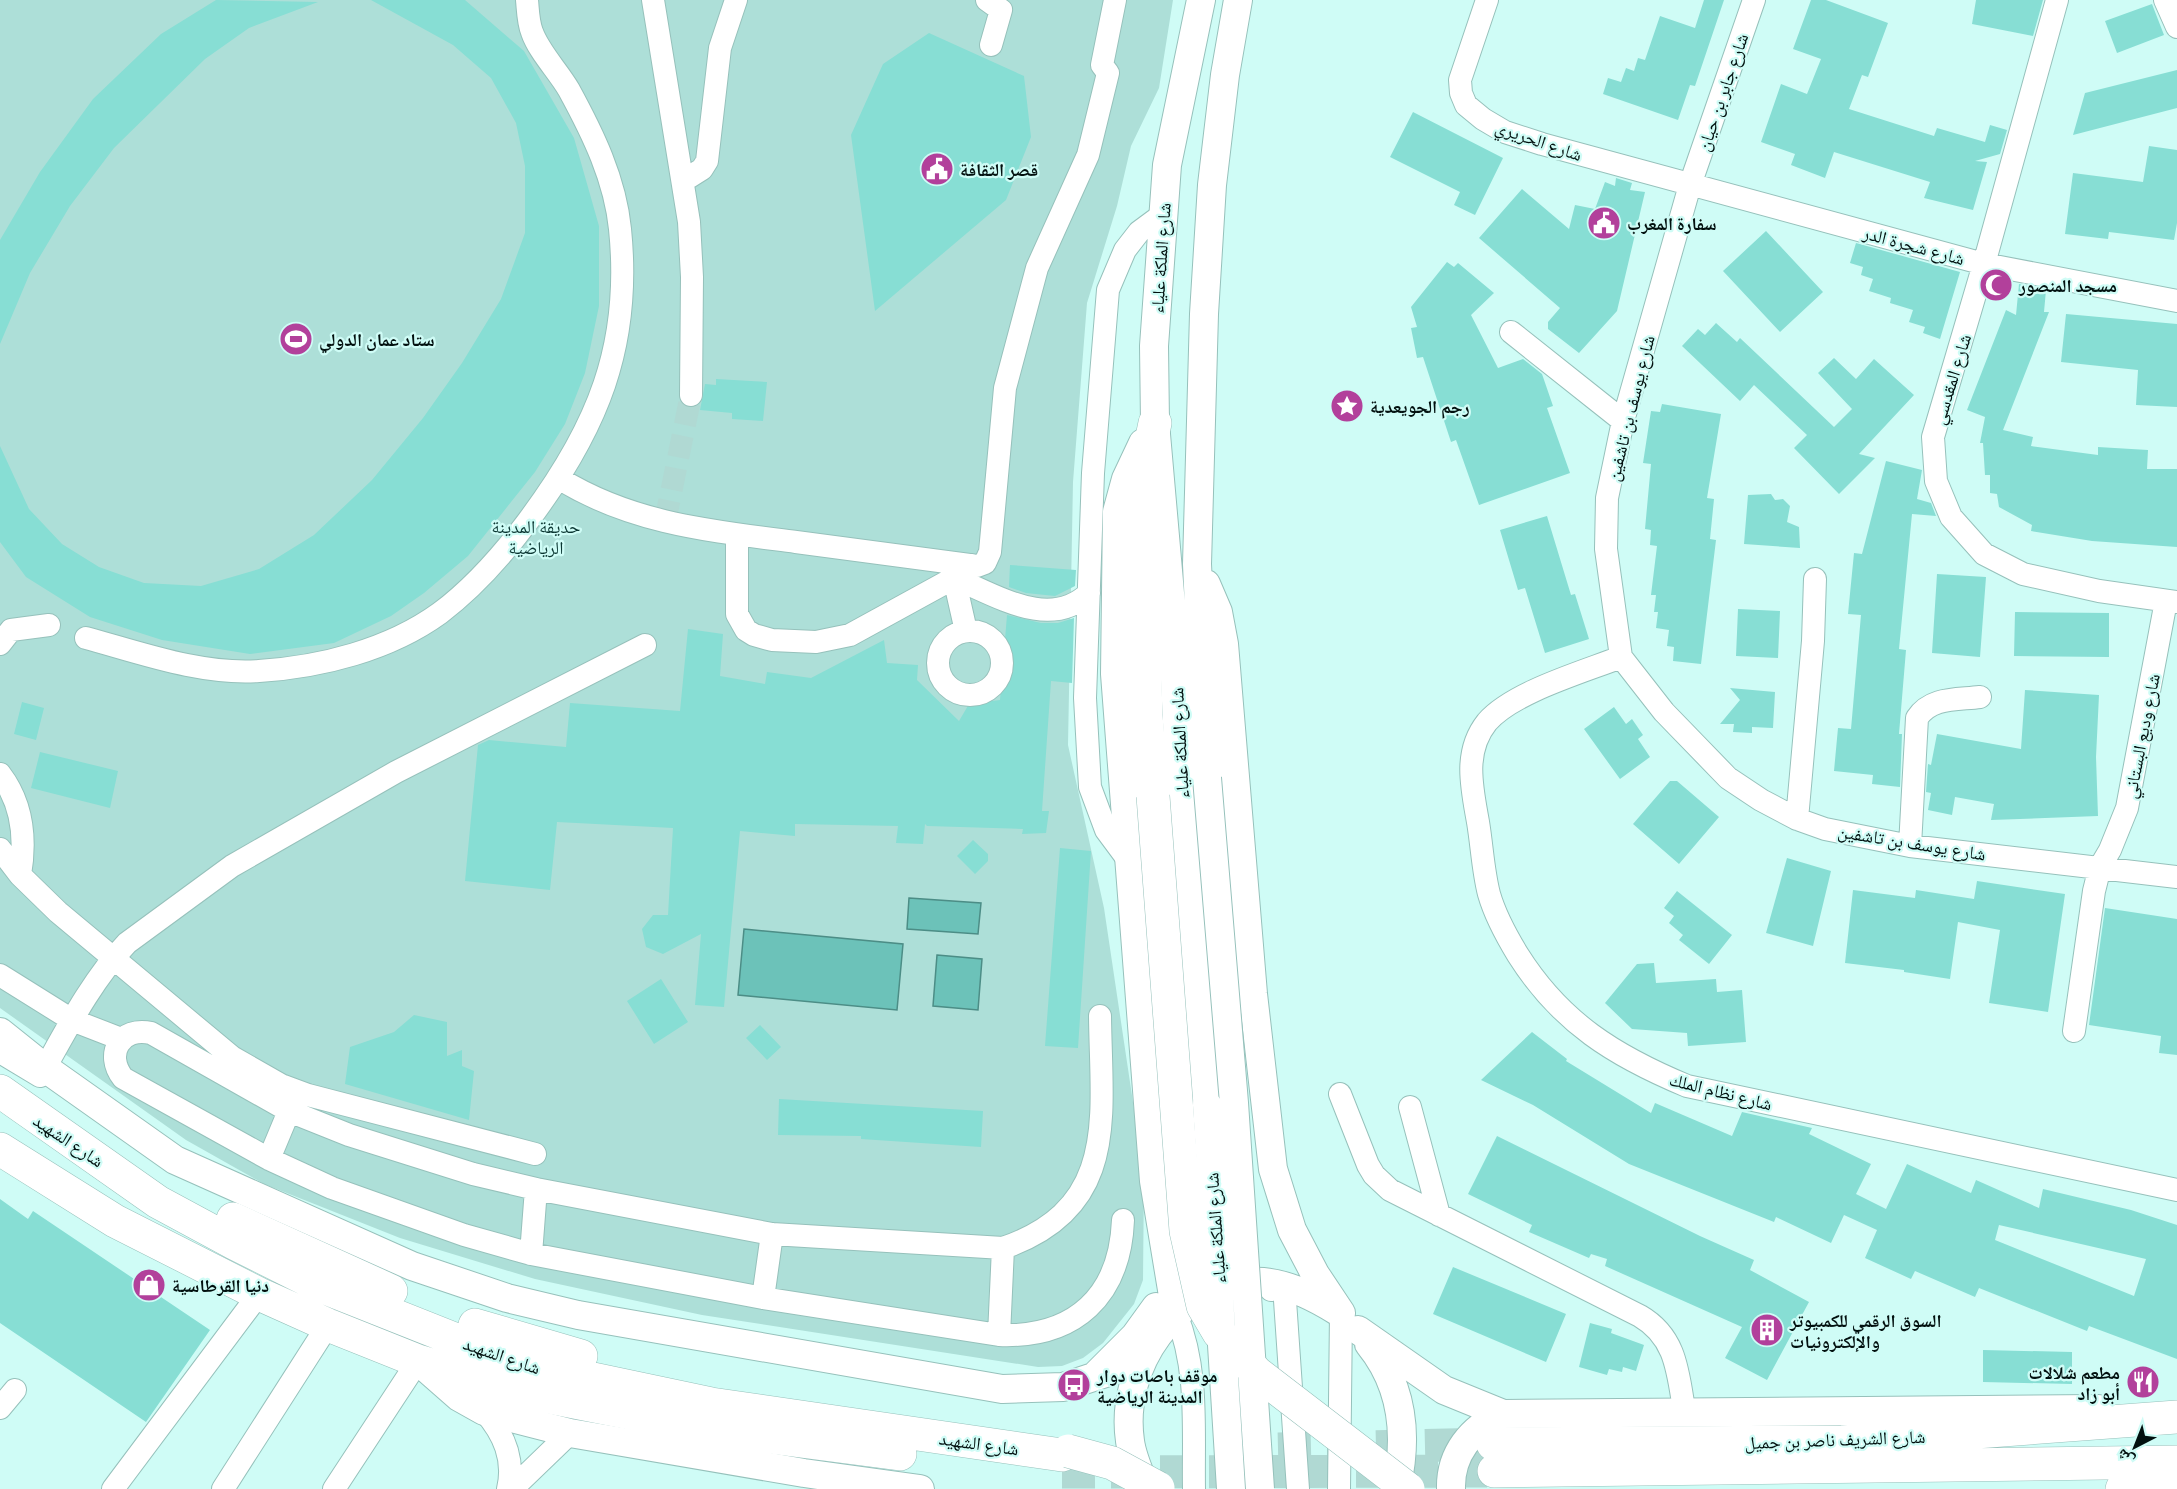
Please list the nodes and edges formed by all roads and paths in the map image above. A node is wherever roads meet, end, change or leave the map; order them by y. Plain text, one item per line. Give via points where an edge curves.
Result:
1 (527, 0) edge
2 (653, 0) edge
3 (736, 0) edge
4 (987, 0) edge
5 (1115, 0) edge
6 (1201, 0) edge
7 (1238, 0) edge
8 (1488, 0) edge
9 (1754, 0) edge
10 (2056, 0) edge
11 (2165, 0) edge
12 (2177, 27) edge
13 (991, 45) dead end
14 (683, 181) junction
15 (1690, 185) junction
16 (1162, 215) junction
17 (1984, 264) junction
18 (2177, 301) edge
19 (1511, 333) dead end
20 (691, 395) tunnel mouth
21 (1623, 421) junction
22 (1155, 423) junction
23 (560, 478) junction
24 (736, 535) junction
25 (1197, 564) junction
26 (963, 572) junction
27 (1815, 579) dead end
28 (1089, 594) junction
29 (2171, 601) edge
30 (49, 625) dead end
31 (966, 631) dead end
32 (86, 638) dead end
33 (0, 644) edge
34 (645, 645) dead end
35 (1621, 657) junction
36 (1980, 697) dead end
37 (0, 774) edge
38 (1180, 786) junction
39 (1797, 819) junction
40 (1910, 846) junction
41 (0, 849) edge
42 (1129, 861) junction
43 (2100, 867) junction
44 (20, 875) junction
45 (2177, 877) edge
46 (114, 957) junction
47 (0, 975) edge
48 (1100, 1016) dead end
49 (72, 1020) junction
50 (2074, 1031) dead end
51 (0, 1032) edge
52 (121, 1039) junction
53 (0, 1052) edge
54 (45, 1068) junction
55 (0, 1091) edge
56 (1340, 1094) dead end
57 (90, 1099) junction
58 (1410, 1107) dead end
59 (289, 1111) junction
60 (0, 1149) edge
61 (83, 1150) junction
62 (535, 1154) dead end
63 (269, 1159) junction
64 (1273, 1169) junction
65 (1154, 1181) junction
66 (536, 1189) junction
67 (2177, 1190) edge
68 (1439, 1215) junction
69 (1123, 1220) dead end
70 (772, 1234) junction
71 (1003, 1248) junction
72 (531, 1254) junction
73 (1171, 1286) junction
74 (1284, 1286) junction
75 (259, 1294) junction
76 (763, 1298) junction
77 (1176, 1314) junction
78 (1350, 1322) junction
79 (328, 1325) junction
80 (999, 1335) junction
81 (418, 1360) junction
82 (1142, 1361) junction
83 (1091, 1380) junction
84 (15, 1390) dead end
85 (0, 1408) edge
86 (484, 1411) junction
87 (1685, 1415) junction
88 (2177, 1417) edge
89 (570, 1433) junction
90 (1496, 1443) junction
91 (2177, 1462) edge
92 (2177, 1475) edge
93 (802, 1481) edge
94 (113, 1489) edge
95 (223, 1489) edge
96 (334, 1489) edge
97 (508, 1489) edge
98 (512, 1489) edge
99 (920, 1489) edge
100 (1146, 1489) edge
101 (1159, 1489) edge
102 (1194, 1489) edge
103 (1231, 1489) edge
104 (1240, 1489) edge
105 (1260, 1489) edge
106 (1298, 1489) edge
107 (1339, 1489) edge
108 (1396, 1489) edge
109 (1408, 1489) edge
110 (1452, 1489) edge
111 (2124, 1489) edge

1 - 23 street via 532,32 602,152 620,226 624,284 618,339 589,424
2 - 14 street
3 - 14 street via 720,48 707,161
4 - 13 street via 1001,10
5 - 26 street via 1102,65 1108,73 1088,155 1037,268 1005,388 989,556 985,563
6 - 16 main road, شارع الملكة علياء via 1167,165
7 - 25 main road, شارع الملكة علياء via 1212,185
8 - 15 street, شارع الحريري via 1460,80 1466,105 1505,132
9 - 15 street, شارع جابر بن حيان
10 - 17 street, شارع المقدسي
11 - 12 street
14 - 20 street via 692,277
15 - 17 street, شارع شجرة الدر
15 - 21 street, شارع يوسف بن تاشفين
16 - 22 main road, شارع الملكة علياء via 1154,346
16 - 28 street via 1139,232 1125,250 1108,290 1093,473
17 - 18 street, شارع شجرة الدر
17 - 29 street, شارع المقدسي via 1934,437 1936,481 1951,516 1984,554 2023,574 2099,591
19 - 21 street
21 - 35 street, شارع يوسف بن تاشفين via 1607,498 1605,549
22 - 38 highway via 1140,495 1146,716
22 - 42 main road via 1126,479 1118,512 1115,674
23 - 24 street via 600,501 642,518
23 - 32 street via 504,552 440,613 389,641 351,654 256,671 200,667
24 - 26 street
24 - 26 street via 737,614 746,630 763,638 816,642 850,635
25 - 38 main road, شارع الملكة علياء
25 - 64 main road via 1218,612 1224,644 1253,994
26 - 28 street via 1037,611 1078,604
26 - 31 street
27 - 39 street
28 - 42 street via 1085,698 1090,786 1106,830
29 - 43 street, شارع وديع البستاني via 2127,808
30 - 33 street via 10,630
34 - 46 street via 396,772 242,860 127,943
35 - 39 street, شارع يوسف بن تاشفين via 1664,712 1728,778
35 - 67 street, شارع نظام الملك via 1506,705 1486,723 1474,747 1470,773 1490,895 1508,939 1534,980 1566,1016 1604,1046 1687,1086
36 - 40 street via 1936,702 1924,708 1917,718
37 - 44 street via 16,802 22,826 24,851
38 - 103 main road, شارع الملكة علياء, bridge via 1207,1104
38 - 105 main road, شارع الملكة علياء, bridge via 1234,1103
38 - 109 highway, bridge via 1186,1231 1203,1306 1219,1333 1257,1373
39 - 40 street, شارع يوسف بن تاشفين
40 - 43 street, شارع يوسف بن تاشفين
41 - 44 street
42 - 65 main road
43 - 45 street, شارع يوسف بن تاشفين
43 - 50 street, شارع وديع البستاني
44 - 46 street
46 - 49 street
46 - 62 street via 232,1056 281,1085
47 - 49 street
48 - 71 street via 1102,1136 1089,1179 1053,1223 1024,1241
49 - 52 street
49 - 54 street
51 - 54 main road
52 - 59 street via 130,1033 151,1033
52 - 63 street via 113,1059 123,1078
53 - 57 street via 24,1068
54 - 57 main road
55 - 61 highway, شارع الشهيد
56 - 68 street via 1374,1175 1390,1190
57 - 83 main road via 176,1160 412,1266 507,1298 601,1319 1002,1389 1063,1387
58 - 68 street
59 - 63 street
59 - 66 street via 411,1156
60 - 75 highway, شارع الشهيد via 115,1221
61 - 81 highway, شارع الشهيد via 158,1202 318,1285 512,1362 711,1404 1062,1463 711,1429 514,1390
61 - 101 highway, bridge via 365,1281 489,1331 749,1394 1090,1456 1133,1473
63 - 72 street via 397,1214
64 - 65 main road via 1243,1191 1206,1198 1179,1194
64 - 78 main road via 1292,1230 1315,1274
65 - 73 main road
66 - 70 street
66 - 72 street
68 - 87 street via 1657,1328 1674,1354
69 - 80 street via 1116,1268 1089,1307 1047,1332
70 - 71 street
70 - 76 street
71 - 80 street
72 - 76 street
73 - 77 main road
73 - 83 main road via 1135,1336
74 - 77 main road via 1254,1281 1225,1285 1197,1297
74 - 78 main road via 1314,1296
74 - 104 street via 1244,1297 1231,1308
74 - 106 street
75 - 79 highway, شارع الشهيد
75 - 94 street
76 - 80 street
77 - 82 main road
77 - 102 street via 1187,1341 1192,1373
78 - 90 main road via 1444,1390
78 - 107 street
78 - 108 main road via 1380,1357 1395,1388 1403,1422 1403,1459
79 - 81 highway, شارع الشهيد
79 - 95 street
81 - 86 main road via 459,1397
81 - 96 street
82 - 83 main road
82 - 100 main road via 1130,1401 1130,1442
84 - 85 street
86 - 89 main road
86 - 97 street via 505,1442 510,1460
87 - 88 main road via 2099,1409
87 - 90 main road
88 - 90 highway, شارع الشريف ناصر بن جميل via 1842,1442
89 - 93 main road
89 - 98 street
90 - 91 highway, شارع الشريف ناصر بن جميل
90 - 110 main road via 1479,1427 1461,1447 1452,1473
92 - 111 highway
93 - 99 main road

